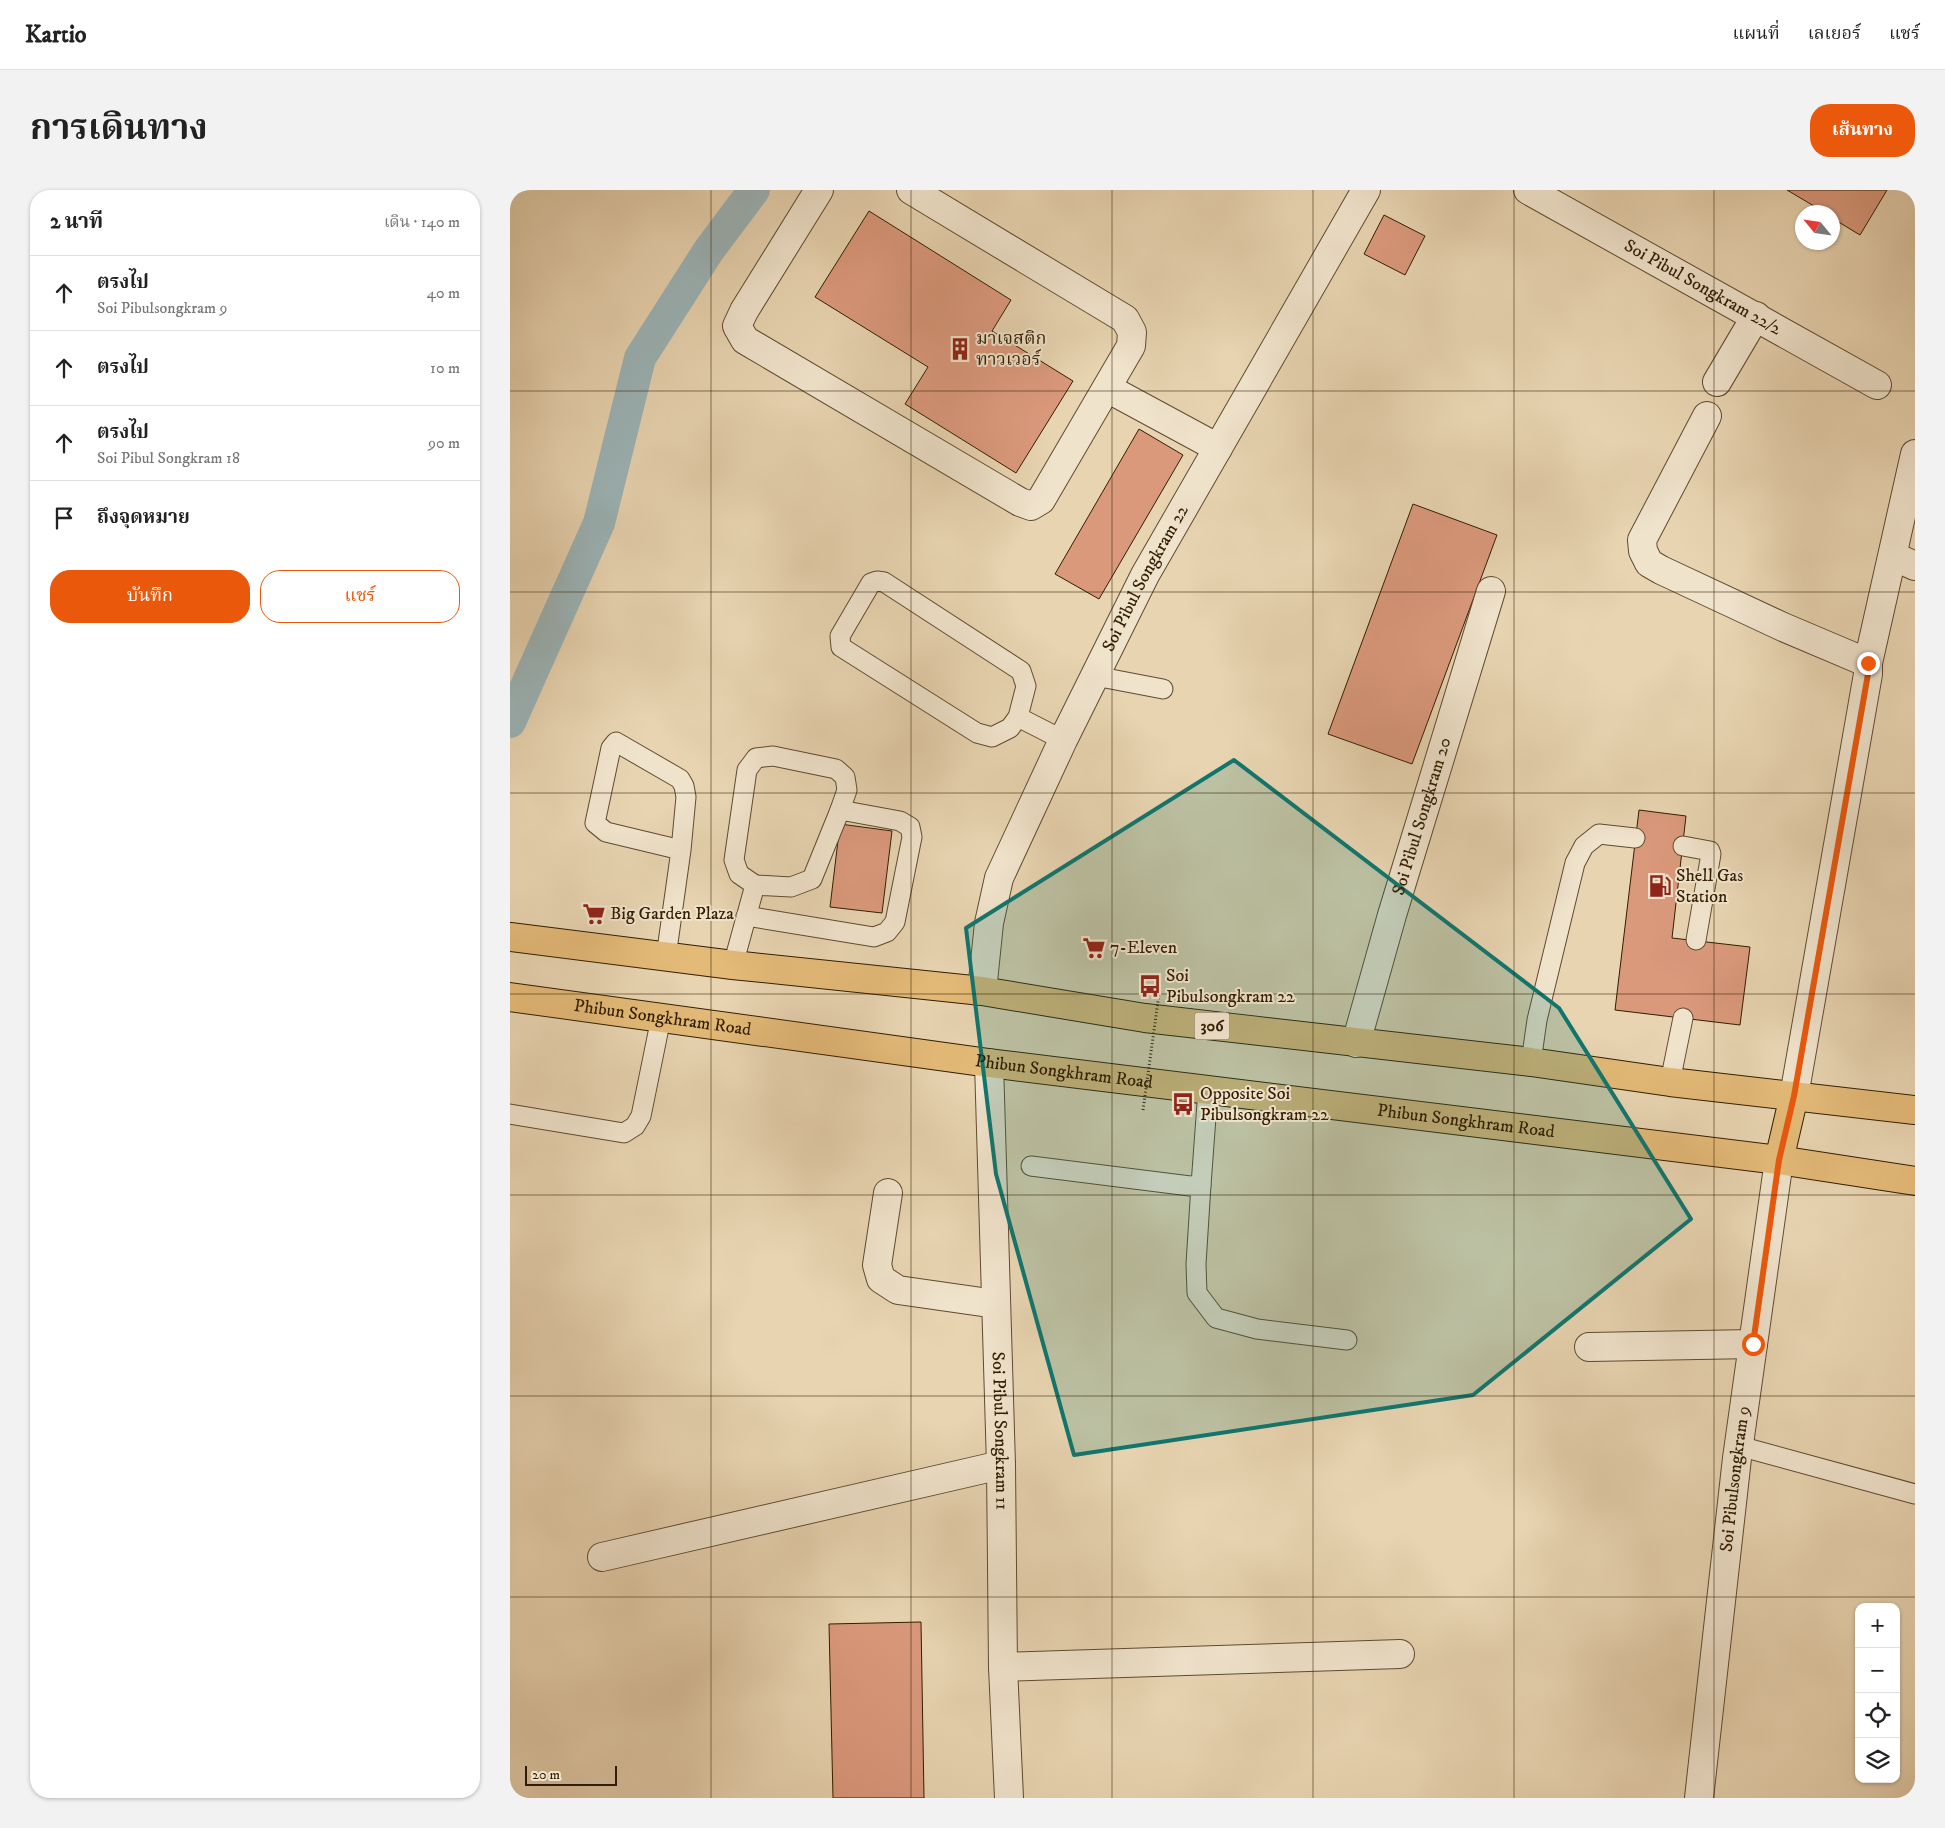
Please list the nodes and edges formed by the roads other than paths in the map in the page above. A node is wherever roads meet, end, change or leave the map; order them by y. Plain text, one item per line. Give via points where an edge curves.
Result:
1 (819, 190) edge
2 (911, 190) edge
3 (1528, 190) edge
4 (1363, 191) edge
5 (1756, 316) junction
6 (1717, 382) dead end
7 (1877, 385) dead end
8 (1107, 388) junction
9 (1707, 416) dead end
10 (1218, 448) junction
11 (1915, 454) edge
12 (1904, 561) edge
13 (1491, 591) dead end
14 (1868, 663) junction
15 (1096, 676) junction
16 (1163, 689) dead end
17 (1018, 717) junction
18 (1063, 740) junction
19 (840, 810) junction
20 (1635, 838) dead end
21 (1683, 846) dead end
22 (681, 850) junction
23 (755, 885) junction
24 (746, 916) junction
25 (510, 937) edge
26 (1696, 940) dead end
27 (666, 957) junction
28 (733, 965) junction
29 (982, 991) junction
30 (510, 997) edge
31 (661, 1018) junction
32 (1683, 1018) dead end
33 (1356, 1043) junction
34 (1531, 1062) junction
35 (989, 1063) junction
36 (1670, 1082) junction
37 (1208, 1090) junction
38 (1794, 1096) junction
39 (1915, 1110) edge
40 (510, 1114) edge
41 (1779, 1160) junction
42 (1031, 1166) dead end
43 (1915, 1181) edge
44 (1201, 1185) junction
45 (888, 1194) dead end
46 (996, 1304) junction
47 (1347, 1340) dead end
48 (1753, 1344) junction
49 (1589, 1347) dead end
50 (1739, 1446) junction
51 (1000, 1465) junction
52 (1915, 1494) edge
53 (602, 1557) dead end
54 (1400, 1654) dead end
55 (1003, 1667) junction
56 (1009, 1798) edge
57 (1699, 1798) edge

1 - 8 street via 744,311 737,326 745,340 1031,506 1041,500
2 - 8 street via 1125,319 1132,332 1131,346
3 - 5 street, Soi Pibul Songkram 22/2
4 - 10 street, Soi Pibul Songkram 22
5 - 6 street
5 - 7 street, Soi Pibul Songkram 22/2
8 - 10 street
9 - 14 street via 1642,540 1642,551 1649,563 1735,606
10 - 15 street, Soi Pibul Songkram 22 via 1145,575
11 - 12 street
12 - 14 street
13 - 33 street, Soi Pibul Songkram 20
14 - 38 street
15 - 16 lane
15 - 18 street, Soi Pibul Songkram 22
17 - 17 lane via 1026,686 1020,671 884,582 871,584 840,636 841,647 977,733 992,737 1010,728
17 - 18 lane
18 - 29 street, Soi Pibul Songkram 22 via 1000,878 989,923
19 - 23 lane via 812,879 791,887
19 - 23 lane via 848,790 845,777 836,769 773,756 756,758 747,770 734,860 739,874
19 - 24 lane via 900,821 910,827 912,838 895,922 887,932 874,937
20 - 34 lane via 1599,834 1584,846 1575,863 1537,1020
21 - 26 lane via 1706,849 1711,854
22 - 22 lane via 686,797 680,779 616,742 611,748 595,823 606,832
22 - 27 lane
23 - 24 lane
24 - 28 lane
25 - 27 main road, 306
27 - 28 main road, 306
28 - 29 main road, 306
29 - 33 main road, 306 via 1116,1014
30 - 31 main road, Phibun Songkhram Road
31 - 35 main road, Phibun Songkhram Road
31 - 40 lane via 641,1116 635,1126 624,1133
32 - 36 lane
33 - 34 main road, 306
34 - 36 main road, 306
35 - 37 main road, Phibun Songkhram Road
35 - 46 street, Soi Pibul Songkram 11
36 - 38 main road, 306
37 - 41 main road, Phibun Songkhram Road
37 - 44 lane
38 - 39 main road, 306
38 - 41 main road
41 - 43 main road, Phibun Songkhram Road
41 - 48 street, Soi Pibulsongkram 9
42 - 44 lane
44 - 47 lane via 1197,1293 1216,1318 1257,1329
45 - 46 street via 877,1265 880,1279 898,1290
46 - 51 street, Soi Pibul Songkram 11
48 - 49 street
48 - 50 street, Soi Pibulsongkram 9
50 - 52 lane
50 - 57 street, Soi Pibulsongkram 9
51 - 53 street
51 - 55 street, Soi Pibul Songkram 11
54 - 55 street
55 - 56 street, Soi Pibul Songkram 11

